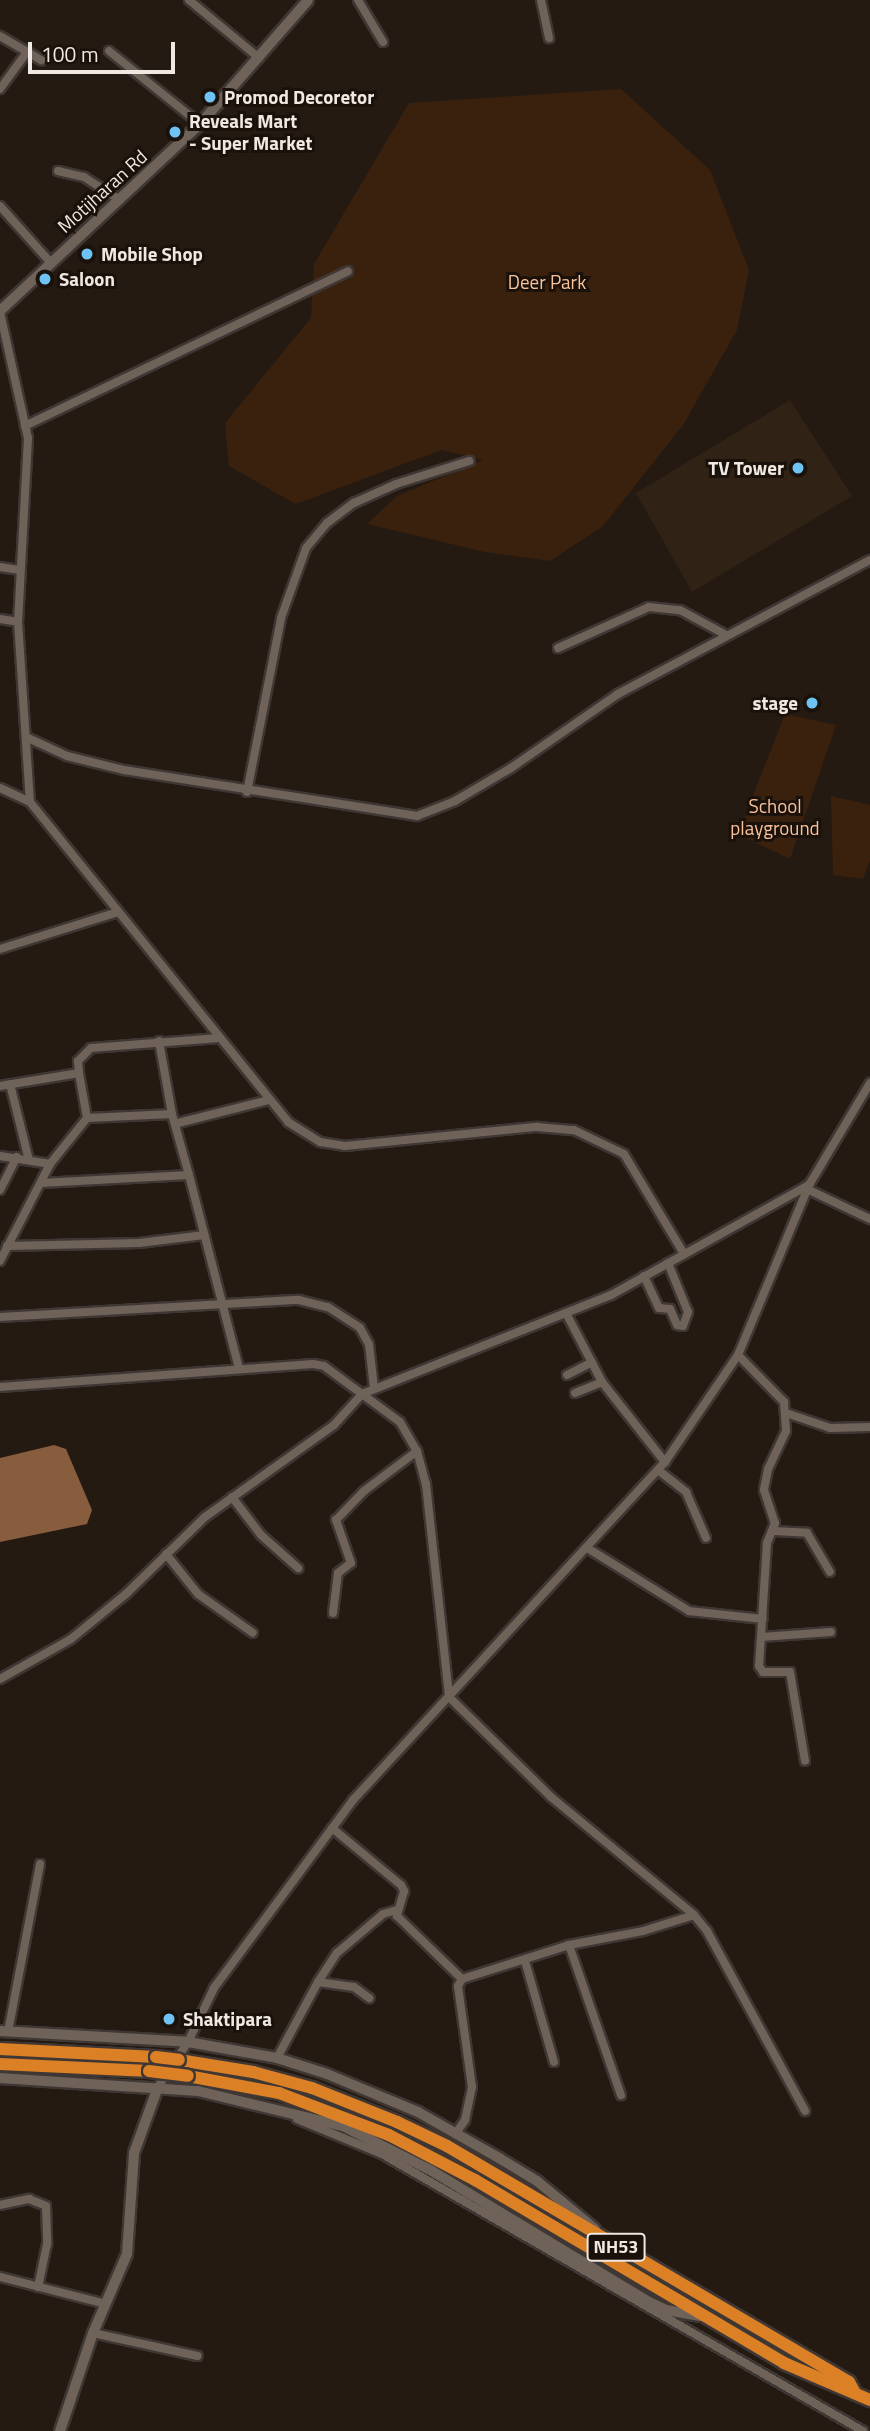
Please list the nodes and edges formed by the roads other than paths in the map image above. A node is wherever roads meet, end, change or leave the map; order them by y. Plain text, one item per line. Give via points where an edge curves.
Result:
1 (189, 0) edge
2 (308, 0) edge
3 (358, 0) edge
4 (541, 0) edge
5 (0, 36) edge
6 (549, 38) dead end
7 (383, 42) dead end
8 (109, 51) dead end
9 (27, 52) junction
10 (259, 58) junction
11 (41, 60) dead end
12 (0, 89) edge
13 (200, 124) junction
14 (58, 171) dead end
15 (120, 200) junction
16 (0, 206) edge
17 (50, 262) junction
18 (348, 271) dead end
19 (0, 311) edge
20 (25, 426) junction
21 (469, 461) dead end
22 (870, 560) edge
23 (0, 567) edge
24 (20, 570) junction
25 (0, 619) edge
26 (18, 622) junction
27 (726, 635) junction
28 (558, 648) dead end
29 (26, 737) junction
30 (0, 788) edge
31 (247, 792) junction
32 (30, 802) junction
33 (118, 912) junction
34 (0, 949) edge
35 (219, 1038) junction
36 (159, 1041) junction
37 (79, 1073) junction
38 (10, 1084) junction
39 (0, 1086) edge
40 (869, 1087) edge
41 (269, 1100) junction
42 (172, 1114) junction
43 (88, 1118) junction
44 (177, 1123) junction
45 (0, 1156) edge
46 (17, 1157) junction
47 (29, 1160) junction
48 (50, 1164) junction
49 (189, 1174) junction
50 (41, 1183) junction
51 (808, 1187) junction
52 (0, 1190) edge
53 (870, 1219) edge
54 (205, 1235) junction
55 (7, 1246) junction
56 (684, 1254) junction
57 (0, 1261) edge
58 (668, 1263) junction
59 (644, 1276) junction
60 (222, 1303) junction
61 (566, 1313) junction
62 (0, 1317) edge
63 (738, 1355) junction
64 (592, 1362) junction
65 (239, 1368) junction
66 (567, 1375) dead end
67 (602, 1382) junction
68 (0, 1387) edge
69 (374, 1388) junction
70 (575, 1393) dead end
71 (362, 1394) junction
72 (786, 1413) junction
73 (870, 1427) edge
74 (417, 1451) junction
75 (665, 1462) junction
76 (658, 1470) junction
77 (232, 1497) junction
78 (774, 1531) junction
79 (706, 1538) dead end
80 (589, 1549) junction
81 (166, 1554) junction
82 (298, 1568) dead end
83 (830, 1572) dead end
84 (332, 1613) dead end
85 (762, 1619) junction
86 (831, 1632) dead end
87 (253, 1633) dead end
88 (761, 1637) junction
89 (0, 1679) edge
90 (449, 1697) junction
91 (805, 1760) dead end
92 (332, 1828) junction
93 (40, 1864) dead end
94 (397, 1910) junction
95 (694, 1915) junction
96 (569, 1945) junction
97 (525, 1961) junction
98 (462, 1979) junction
99 (318, 1982) junction
100 (369, 1998) dead end
101 (4, 2031) edge
102 (188, 2042) junction
103 (0, 2049) edge
104 (277, 2058) junction
105 (554, 2062) dead end
106 (0, 2064) edge
107 (0, 2078) edge
108 (158, 2087) junction
109 (621, 2095) dead end
110 (287, 2110) junction
111 (805, 2111) dead end
112 (456, 2133) junction
113 (0, 2205) edge
114 (613, 2245) junction
115 (0, 2277) edge
116 (38, 2287) junction
117 (106, 2304) junction
118 (700, 2316) junction
119 (93, 2333) junction
120 (198, 2356) dead end
121 (854, 2391) junction
122 (870, 2400) edge
123 (60, 2431) edge
124 (863, 2431) edge

1 - 10 street
2 - 10 main road, Motijharan Rd
3 - 7 street
4 - 6 street
5 - 9 street
8 - 13 street
9 - 11 street
9 - 12 street
10 - 13 main road, Motijharan Rd
13 - 15 main road, Motijharan Rd
14 - 15 street via 84,177
15 - 17 main road, Motijharan Rd
16 - 17 street
17 - 19 main road, Motijharan Rd
18 - 20 street
19 - 20 street
20 - 24 street
21 - 31 street via 354,503 327,523 306,548 281,618
22 - 27 street
23 - 24 street
24 - 26 street
25 - 26 street
26 - 29 street
27 - 28 street via 680,610 649,607
27 - 31 street via 618,694 511,768 434,811 417,816 392,814
29 - 31 street via 67,756
29 - 32 street
30 - 32 street
32 - 33 street
33 - 34 street
33 - 35 street
35 - 36 street
35 - 41 street
36 - 37 street via 92,1048 78,1061
36 - 42 street
37 - 38 street
37 - 43 street
38 - 39 street
38 - 47 street
40 - 51 street
41 - 44 street
41 - 56 street via 288,1122 320,1142 345,1146 537,1127 559,1127 600,1139 635,1167
42 - 43 street
42 - 44 street
43 - 48 street
44 - 49 street
45 - 46 street
46 - 47 street
46 - 52 street
47 - 48 street
48 - 50 street
49 - 50 street
49 - 54 street
50 - 55 street
51 - 53 street
51 - 56 street
51 - 63 street
54 - 55 street via 112,1244
54 - 60 street
55 - 57 street
56 - 58 street
58 - 59 street
58 - 59 street via 688,1311 683,1326 677,1325 669,1309 659,1308
59 - 61 street
60 - 62 street
60 - 65 street
60 - 69 street via 299,1300 328,1307 360,1328 369,1344
61 - 64 street
61 - 69 street
63 - 72 street via 777,1392
63 - 75 street
64 - 66 street
64 - 67 street
65 - 68 street
65 - 71 street via 320,1365
67 - 70 street
67 - 75 street
69 - 71 street
71 - 74 street via 400,1422
71 - 77 street via 334,1425
72 - 73 street via 838,1430
72 - 78 street via 783,1442 768,1469 764,1490
74 - 84 street via 336,1520 351,1563 338,1573
74 - 90 street via 426,1484
75 - 76 street
76 - 79 street via 686,1492
76 - 80 street
77 - 81 street
77 - 82 street via 261,1535
78 - 83 street via 807,1534
78 - 85 street via 767,1543
80 - 85 street via 689,1611
80 - 90 street
81 - 87 street via 198,1594
81 - 89 street via 71,1639
85 - 88 street
86 - 88 street
88 - 91 street via 761,1671 786,1670 793,1679
90 - 92 street
90 - 95 street via 551,1797
92 - 94 street via 401,1885 404,1891
92 - 102 street via 214,1988
93 - 101 street
94 - 98 street via 402,1922
94 - 99 street via 383,1914 347,1944 324,1967
95 - 96 street via 643,1931
95 - 111 street
96 - 97 street
96 - 109 street
97 - 98 street
97 - 105 street
98 - 112 street via 458,1986 472,2087 465,2120
99 - 100 street via 354,1987
99 - 104 street
101 - 102 main road
102 - 104 main road
102 - 108 street
103 - 114 highway, NH53, bridge via 156,2057 240,2070 312,2088 447,2146
104 - 112 main road via 370,2090
106 - 118 highway, NH53, bridge via 188,2076 279,2093 367,2125 475,2180
107 - 108 main road
108 - 110 main road
108 - 117 street via 134,2153 127,2254
110 - 118 main road via 379,2142 649,2302
110 - 124 street via 296,2119 382,2154 447,2190
112 - 114 main road via 537,2181
113 - 116 street via 29,2199 46,2206 47,2244
114 - 121 highway, NH53 via 849,2382
115 - 116 street
116 - 117 street
117 - 119 street
118 - 121 highway, NH53 via 784,2364 844,2391
119 - 120 street
119 - 123 street
121 - 122 highway, NH53

